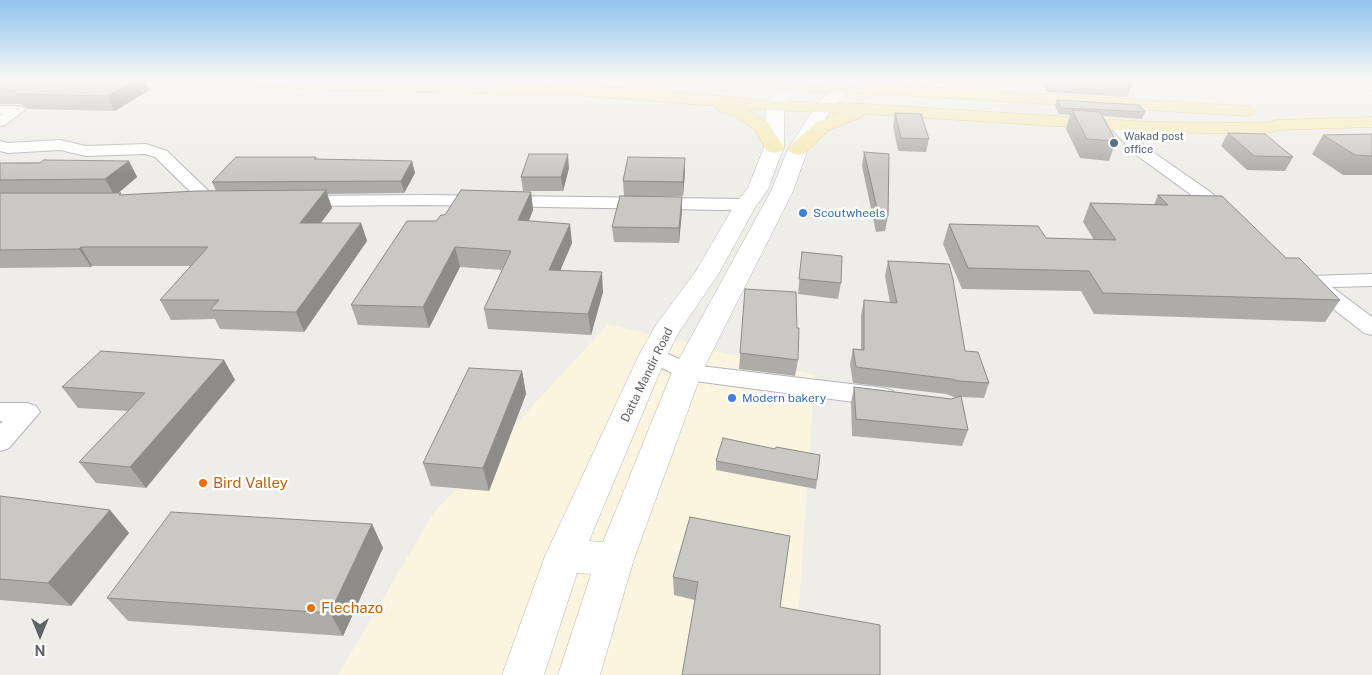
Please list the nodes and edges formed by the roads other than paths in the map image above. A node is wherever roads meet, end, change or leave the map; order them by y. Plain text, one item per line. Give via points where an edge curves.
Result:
1 (16, 112) edge
2 (739, 112) edge
3 (777, 112) edge
4 (816, 112) edge
5 (860, 112) edge
6 (903, 112) edge
7 (1247, 112) edge
8 (1370, 115) edge
9 (0, 122) edge
10 (1116, 126) junction
11 (0, 146) edge
12 (786, 148) junction
13 (211, 202) junction
14 (229, 202) edge
15 (284, 202) edge
16 (192, 203) edge
17 (746, 204) junction
18 (1244, 229) edge
19 (1372, 280) edge
20 (1372, 328) edge
21 (653, 355) junction
22 (686, 372) junction
23 (907, 400) edge
24 (0, 412) edge
25 (0, 441) edge
26 (564, 556) junction
27 (615, 559) junction
28 (522, 675) edge
29 (579, 675) edge

1 - 9 street
2 - 12 main road
3 - 12 main road, Datta Mandir Road
4 - 12 main road, Datta Mandir Road
5 - 12 main road via 823,126
6 - 10 main road
7 - 8 main road via 1274,116
8 - 10 main road via 1264,129
10 - 18 street via 1141,150 1204,195
11 - 13 street via 60,145 86,151 146,148 161,154
12 - 17 main road, Datta Mandir Road
12 - 22 main road, Datta Mandir Road via 782,191
13 - 14 street
13 - 16 street
15 - 17 street via 424,200
17 - 21 main road, Datta Mandir Road via 707,274
19 - 20 street via 1304,276
21 - 22 street
21 - 26 main road, Datta Mandir Road
22 - 23 street
22 - 27 main road, Datta Mandir Road
24 - 25 street via 27,412
26 - 27 main road
26 - 28 main road, Datta Mandir Road
27 - 29 main road, Datta Mandir Road

